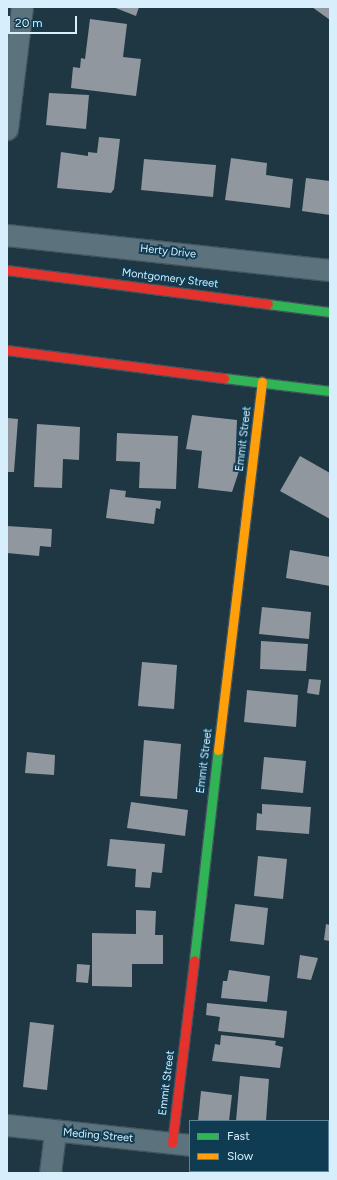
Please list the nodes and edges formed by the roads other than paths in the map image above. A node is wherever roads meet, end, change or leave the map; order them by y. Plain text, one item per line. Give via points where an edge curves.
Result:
1 (22, 7) edge
2 (7, 128) edge
3 (7, 234) edge
4 (7, 270) edge
5 (330, 270) edge
6 (330, 312) edge
7 (7, 350) edge
8 (262, 382) junction
9 (330, 391) edge
10 (7, 1125) edge
11 (55, 1132) junction
12 (181, 1144) edge
13 (50, 1173) edge

1 - 2 street
3 - 5 street, Herty Drive
4 - 6 street, Montgomery Street
7 - 8 street
8 - 9 street
8 - 12 street, Emmit Street
10 - 11 street, Meding Street
11 - 12 street, Meding Street
11 - 13 street

